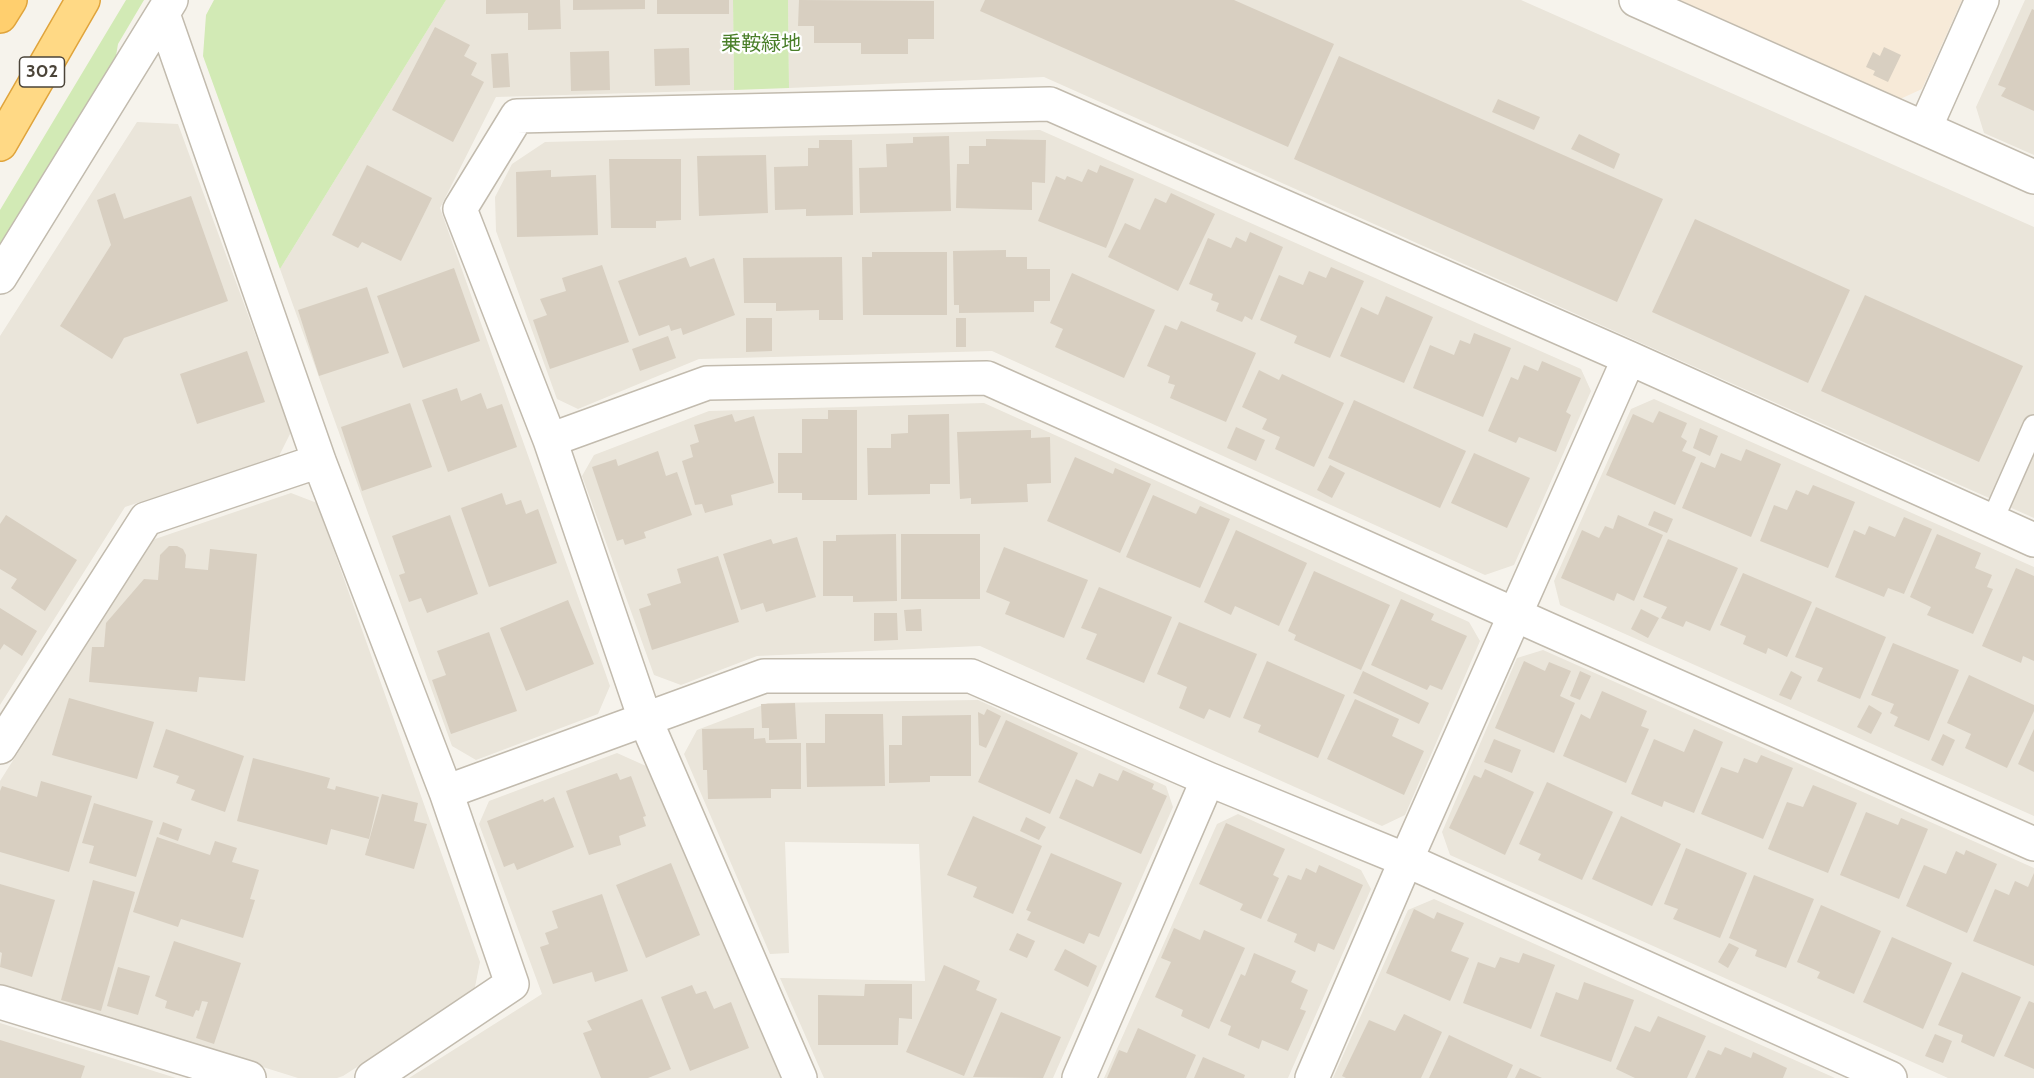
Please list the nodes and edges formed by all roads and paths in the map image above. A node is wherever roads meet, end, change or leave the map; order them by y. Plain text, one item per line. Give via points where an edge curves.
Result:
1 (10, 0) edge
2 (83, 0) edge
3 (1636, 0) edge
4 (1982, 0) edge
5 (167, 7) edge
6 (0, 16) edge
7 (1925, 128) junction
8 (0, 144) edge
9 (2034, 177) edge
10 (0, 277) edge
11 (1629, 358) junction
12 (2034, 426) edge
13 (550, 440) junction
14 (319, 461) junction
15 (1992, 521) junction
16 (2034, 540) edge
17 (1516, 615) junction
18 (645, 719) junction
19 (0, 747) edge
20 (1208, 779) junction
21 (446, 792) junction
22 (2034, 844) edge
23 (1406, 860) junction
24 (0, 1002) edge
25 (249, 1078) edge
26 (372, 1078) edge
27 (800, 1078) edge
28 (1079, 1078) edge
29 (1312, 1078) edge
30 (1890, 1078) edge

1 - 6 highway
2 - 8 highway, 302
3 - 7 street
4 - 7 street
5 - 10 street
5 - 14 street
7 - 9 street
11 - 13 street via 1050,104 517,116 460,209
11 - 15 street
11 - 17 street
12 - 15 lane
13 - 17 street via 707,383 987,378
13 - 18 street
14 - 19 street via 146,519
14 - 21 street
15 - 16 street
17 - 22 street
17 - 23 street
18 - 20 street via 764,676 971,676
18 - 21 street
18 - 27 street
20 - 23 street
20 - 28 street
21 - 26 street via 512,984
23 - 29 street
23 - 30 street
24 - 25 street

